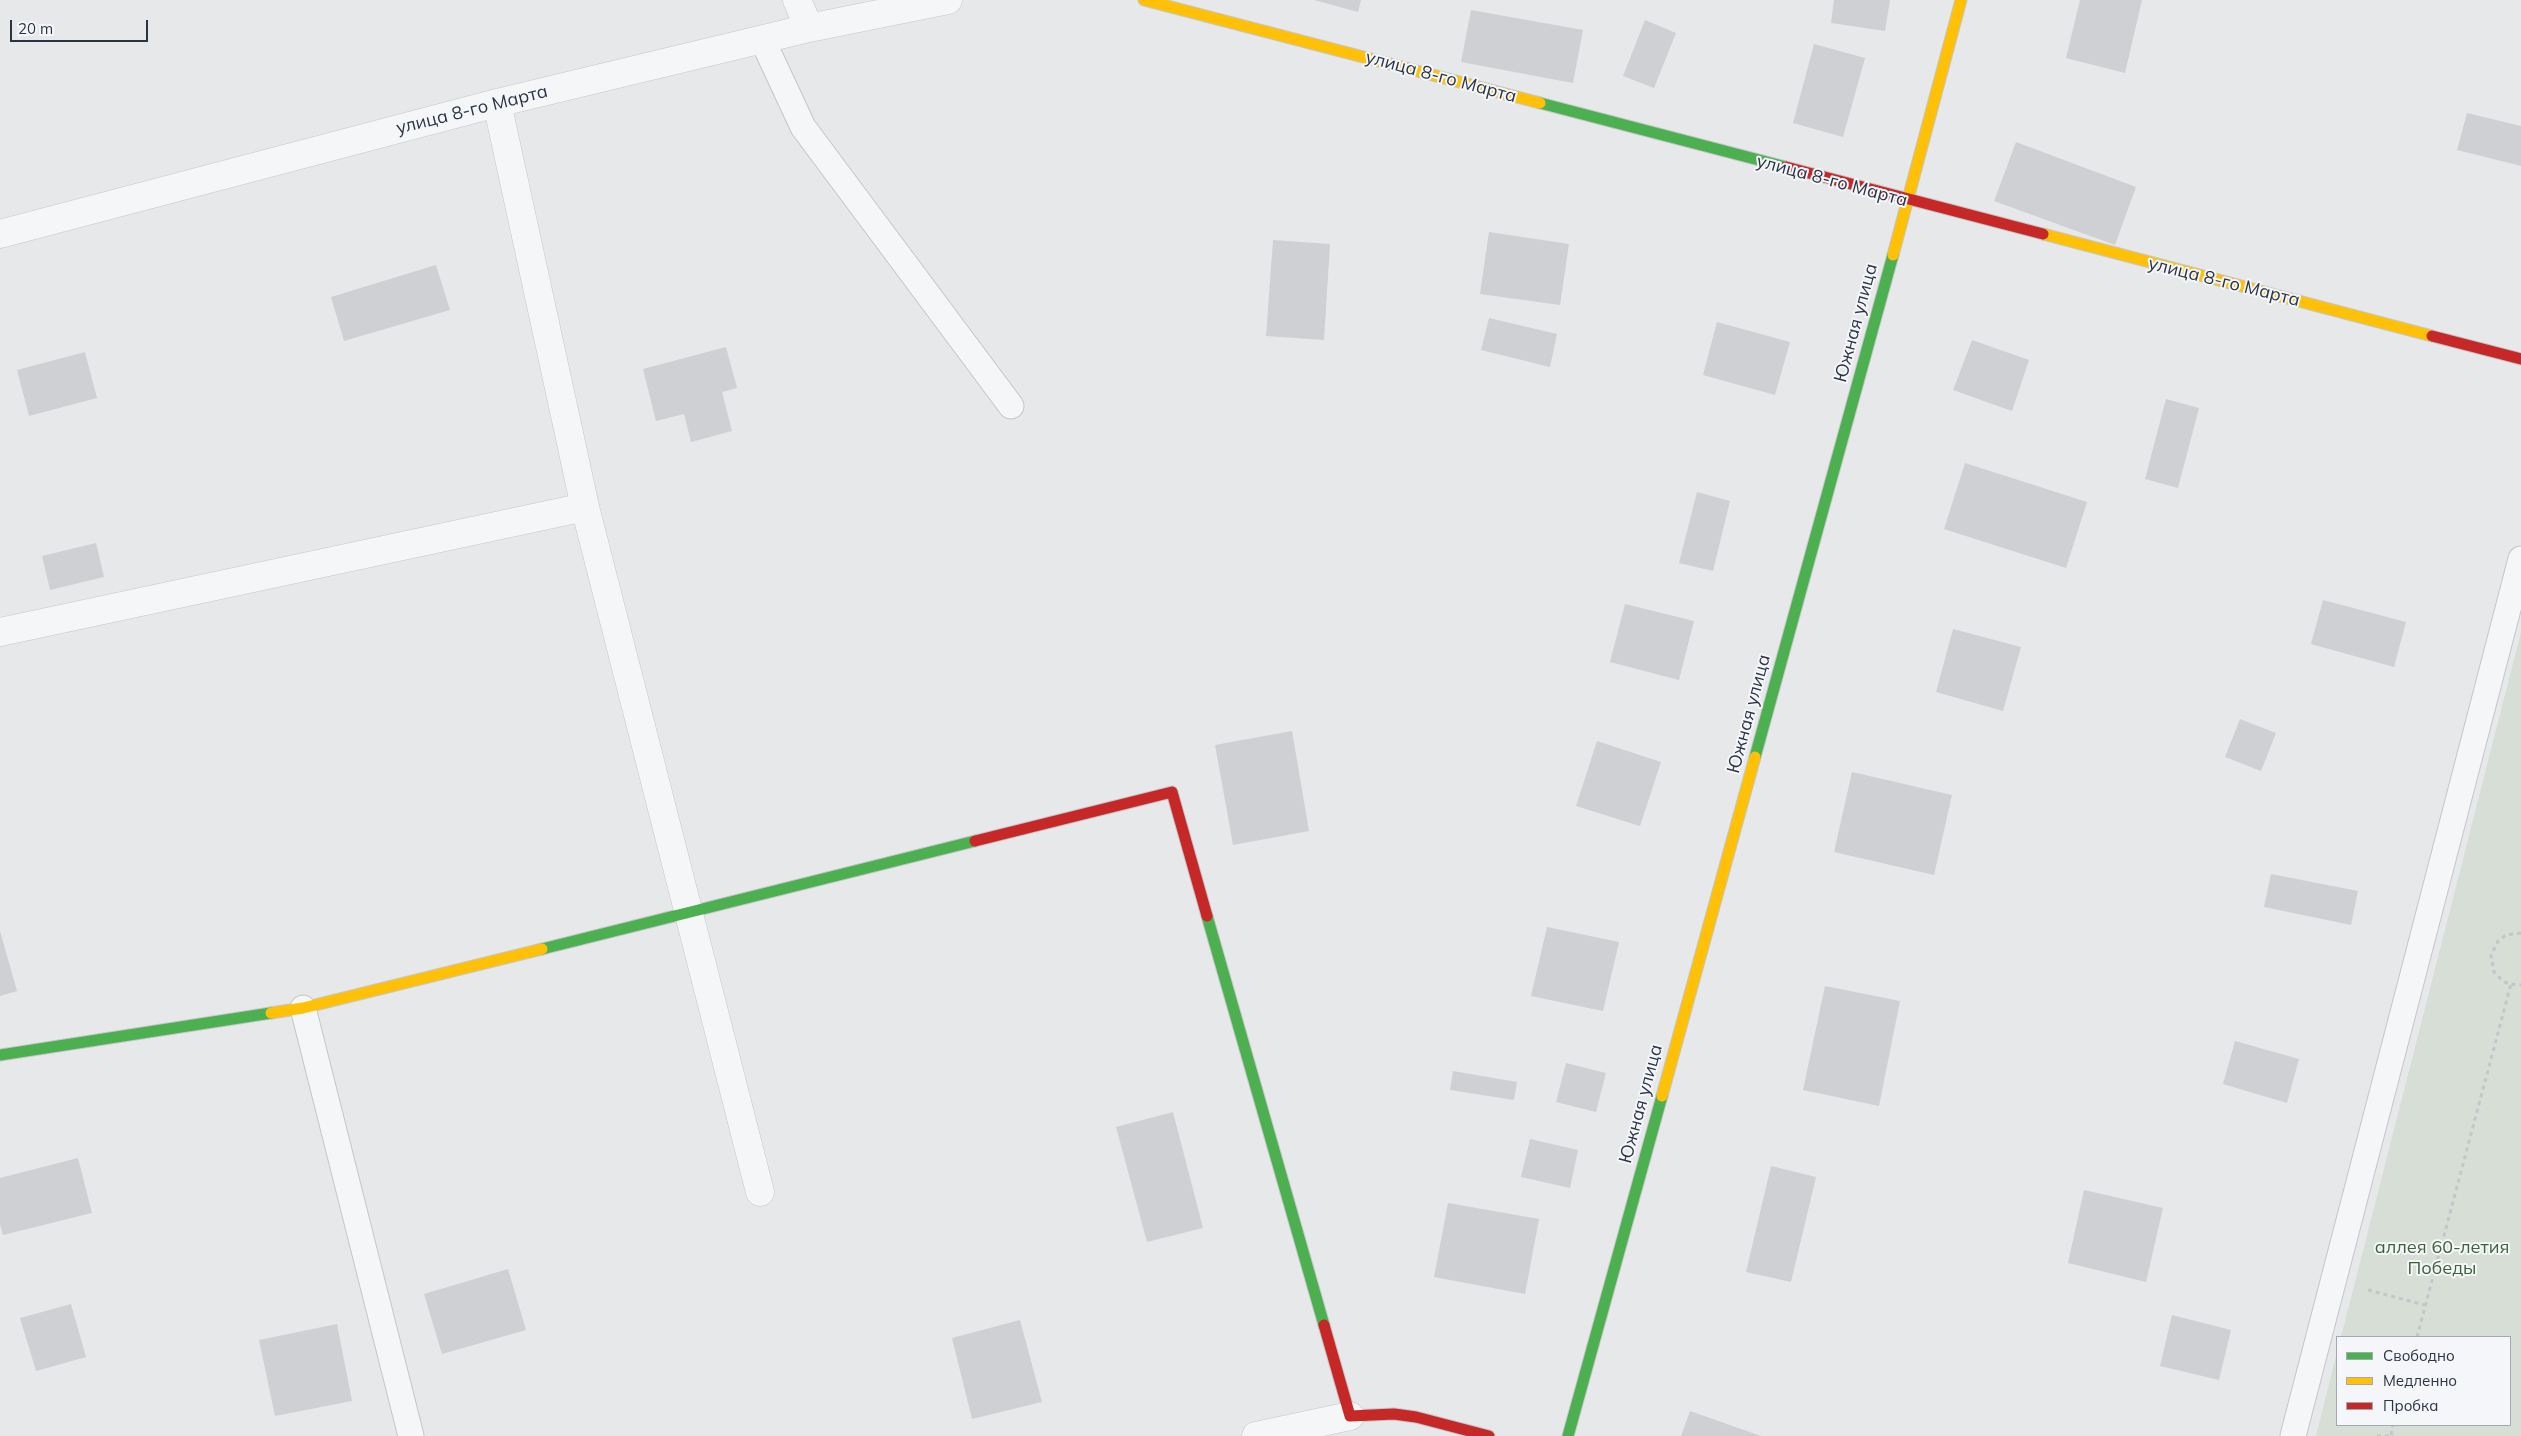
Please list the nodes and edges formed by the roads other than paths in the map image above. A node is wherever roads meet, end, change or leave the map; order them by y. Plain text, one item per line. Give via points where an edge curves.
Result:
1 (797, 0) edge
2 (948, 0) edge
3 (1144, 0) edge
4 (1961, 0) edge
5 (809, 28) junction
6 (762, 39) junction
7 (497, 103) junction
8 (1908, 201) junction
9 (0, 234) edge
10 (2521, 359) edge
11 (1011, 406) dead end
12 (585, 507) junction
13 (2521, 559) edge
14 (0, 632) edge
15 (689, 912) junction
16 (303, 1008) junction
17 (0, 1055) edge
18 (760, 1192) dead end
19 (1350, 1416) junction
20 (411, 1436) edge
21 (1256, 1436) edge
22 (1489, 1436) edge
23 (1568, 1436) edge
24 (2293, 1436) edge

1 - 5 street
2 - 5 street, улица 8-го Марта
3 - 8 street, улица 8-го Марта
4 - 8 street, Южная улица
5 - 6 street, улица 8-го Марта
6 - 7 street, улица 8-го Марта
6 - 11 lane via 803,127
7 - 9 street, улица 8-го Марта
7 - 12 street
8 - 10 street, улица 8-го Марта
8 - 23 street, Южная улица
12 - 14 street
12 - 15 street
13 - 24 lane
15 - 16 street
15 - 18 street
15 - 19 street via 1172,792
16 - 17 street
16 - 20 lane
19 - 21 street
19 - 22 street via 1394,1414 1416,1417

